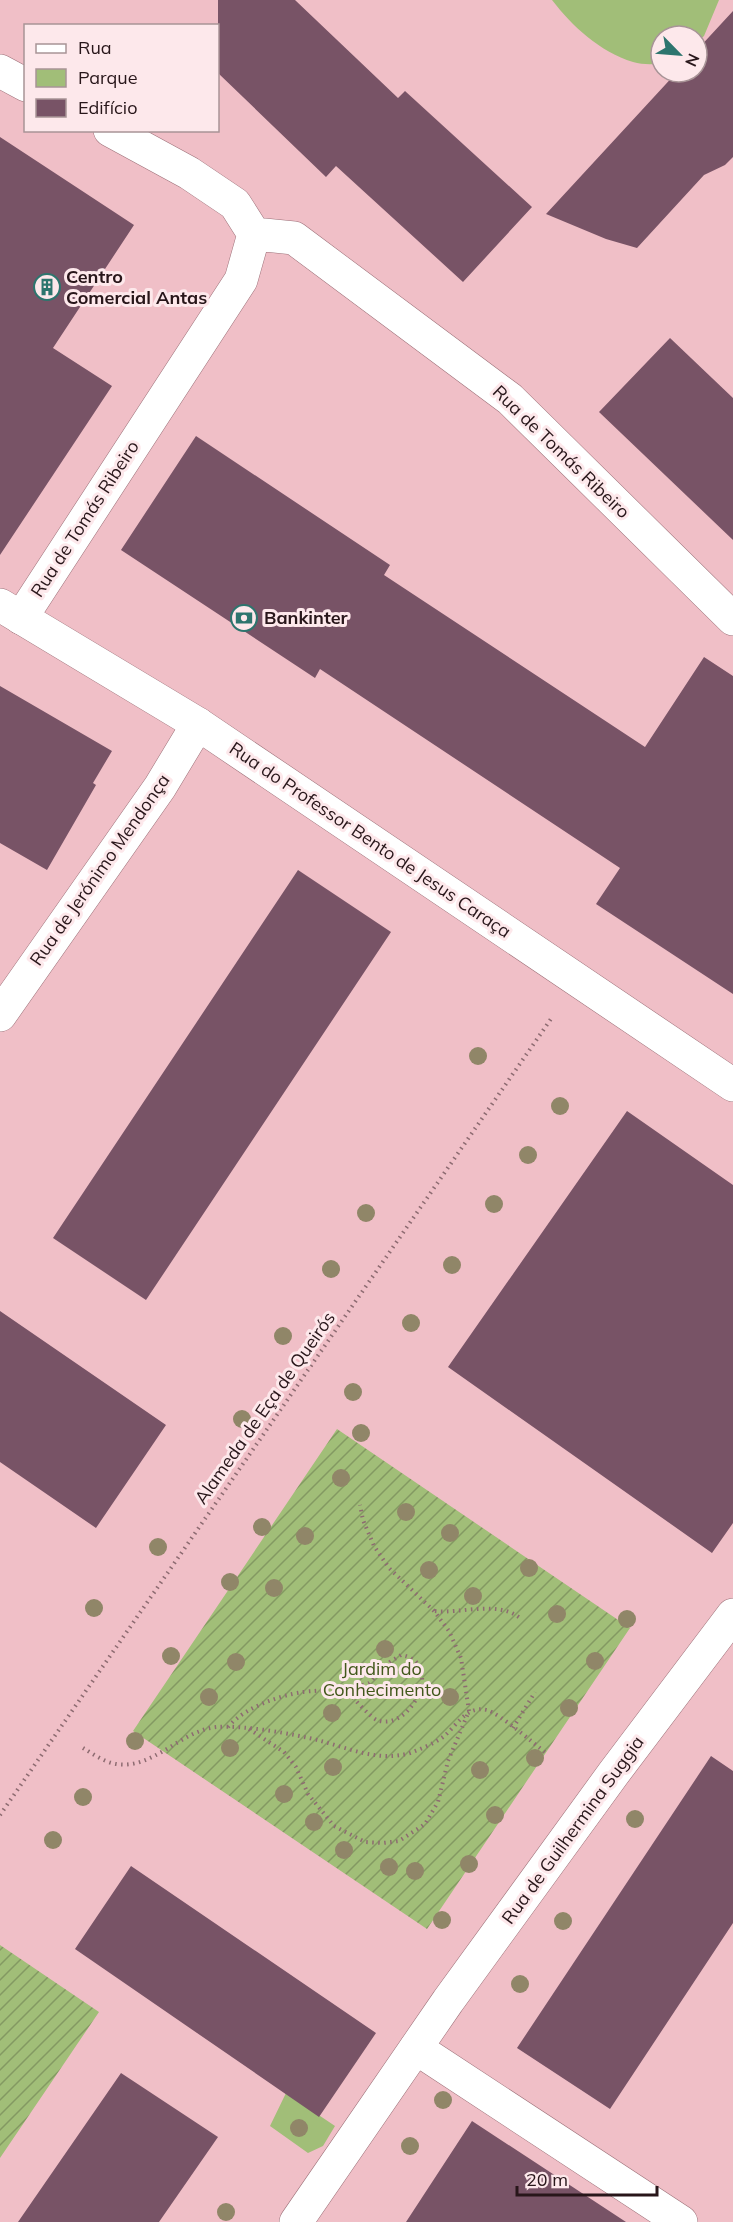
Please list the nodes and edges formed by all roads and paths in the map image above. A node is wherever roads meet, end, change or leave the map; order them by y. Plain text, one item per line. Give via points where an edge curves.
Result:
1 (0, 71) edge
2 (24, 84) edge
3 (114, 132) edge
4 (254, 234) junction
5 (10, 611) edge
6 (733, 619) edge
7 (198, 724) junction
8 (0, 1015) edge
9 (553, 1016) dead end
10 (733, 1085) edge
11 (360, 1505) dead end
12 (434, 1611) junction
13 (520, 1618) dead end
14 (728, 1631) edge
15 (347, 1690) junction
16 (536, 1692) dead end
17 (469, 1712) junction
18 (228, 1727) junction
19 (513, 1728) junction
20 (249, 1730) junction
21 (83, 1748) dead end
22 (546, 1753) dead end
23 (0, 1815) edge
24 (416, 2048) junction
25 (296, 2222) edge
26 (681, 2222) edge

1 - 2 street
3 - 4 street via 189,173 235,204
4 - 5 street, Rua de Tomás Ribeiro via 241,280
4 - 6 street, Rua de Tomás Ribeiro via 294,238 510,399
5 - 7 street, Rua do Professor Bento de Jesus Caraça
7 - 8 street, Rua de Jerónimo Mendonça via 160,787
7 - 10 street, Rua do Professor Bento de Jesus Caraça
9 - 23 path, Alameda de Eça de Queirós
11 - 12 path via 374,1546 389,1568
12 - 13 path via 502,1610
12 - 17 path via 449,1631 461,1658
14 - 24 street, Rua de Guilhermina Suggia via 613,1774
15 - 15 path via 378,1720 390,1721 414,1704 421,1692 422,1675 418,1663 401,1655 369,1683
15 - 18 path via 315,1690 280,1698 264,1703
16 - 19 path
17 - 19 path via 487,1710
17 - 20 path via 443,1737 425,1747 386,1757 291,1734
17 - 20 path via 448,1761 438,1802 425,1824 399,1841 383,1843 365,1842 334,1826 308,1794 284,1752
18 - 20 path
18 - 21 path via 192,1734 144,1761 127,1764 107,1761
19 - 22 path
24 - 25 street, Rua de Guilhermina Suggia
24 - 26 street

